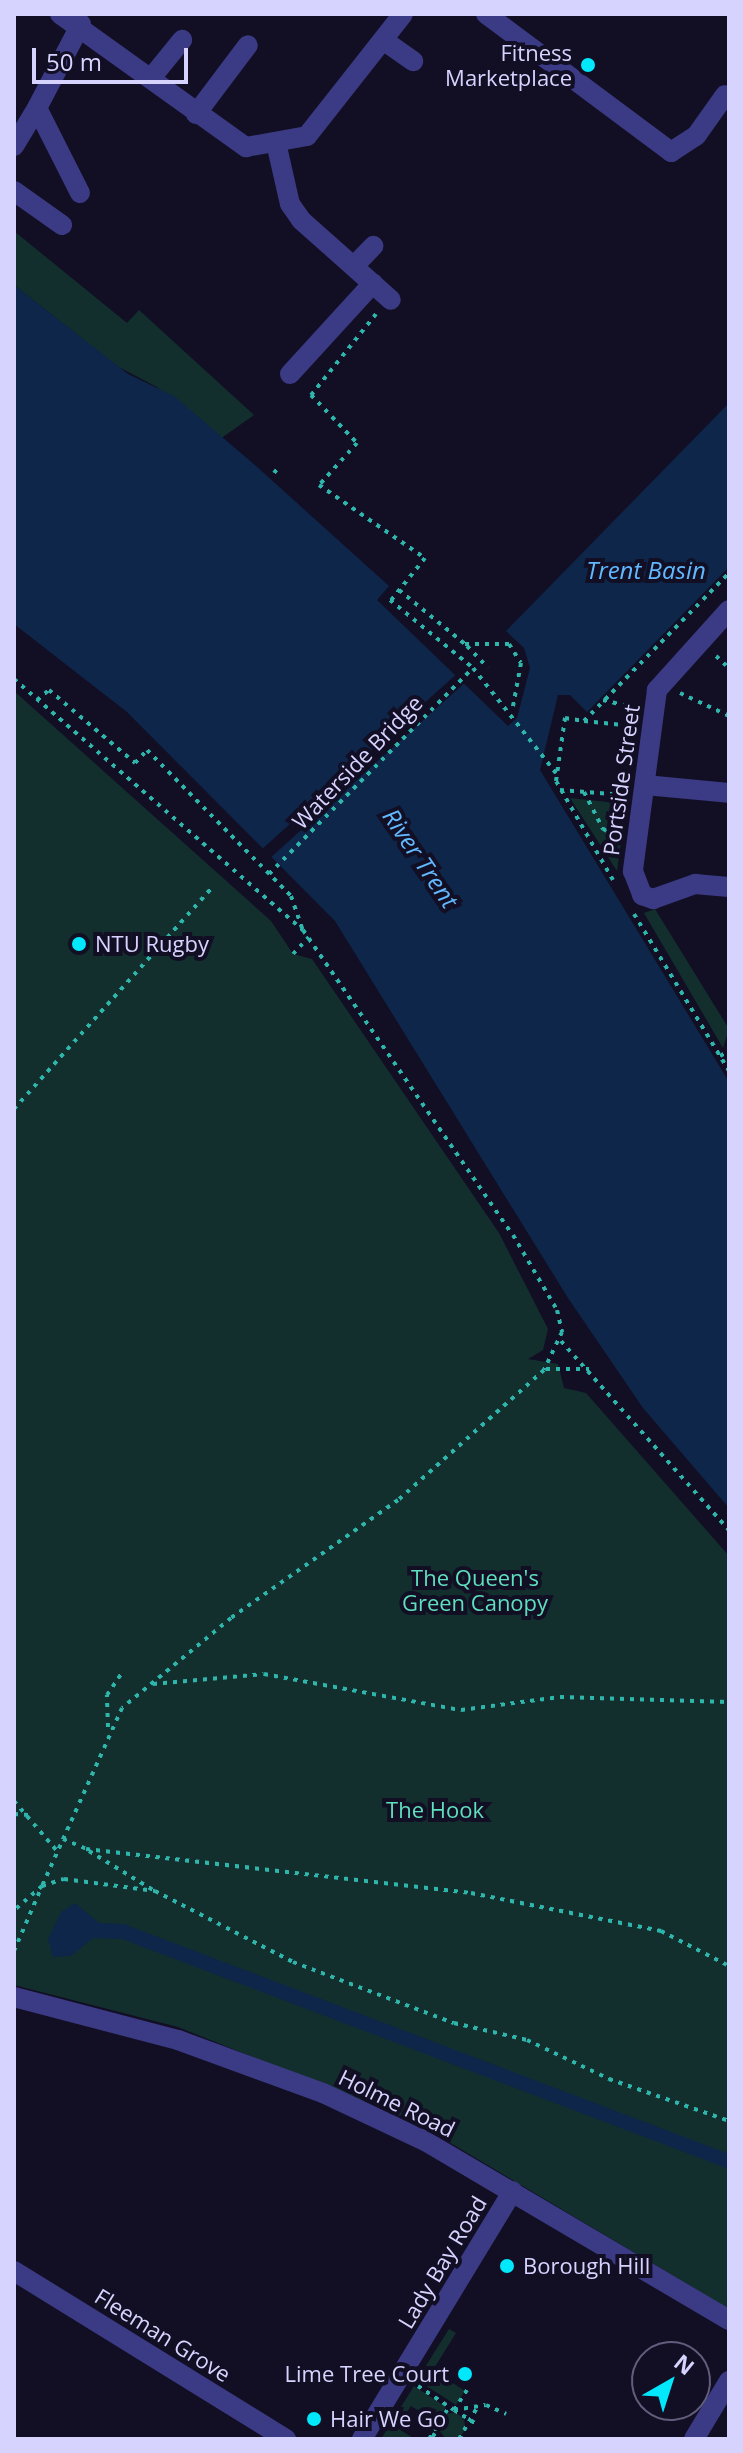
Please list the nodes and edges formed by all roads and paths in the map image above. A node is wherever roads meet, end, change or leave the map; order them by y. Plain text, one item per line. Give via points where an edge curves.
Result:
1 (60, 14) edge
2 (403, 14) edge
3 (486, 14) edge
4 (81, 24) junction
5 (182, 40) dead end
6 (383, 40) junction
7 (248, 45) dead end
8 (413, 61) dead end
9 (152, 77) junction
10 (725, 95) dead end
11 (37, 108) junction
12 (196, 114) junction
13 (14, 146) edge
14 (277, 147) junction
15 (14, 191) edge
16 (80, 193) dead end
17 (62, 225) dead end
18 (373, 246) dead end
19 (354, 266) junction
20 (383, 293) junction
21 (290, 374) dead end
22 (729, 573) edge
23 (399, 590) junction
24 (729, 610) edge
25 (465, 644) junction
26 (488, 668) dead end
27 (471, 670) junction
28 (14, 679) edge
29 (660, 684) junction
30 (37, 700) junction
31 (513, 706) dead end
32 (729, 716) edge
33 (584, 721) junction
34 (652, 729) junction
35 (556, 773) junction
36 (560, 790) junction
37 (644, 791) junction
38 (584, 792) junction
39 (729, 793) edge
40 (625, 837) dead end
41 (269, 874) junction
42 (727, 888) edge
43 (211, 889) dead end
44 (620, 892) dead end
45 (634, 914) dead end
46 (303, 930) junction
47 (309, 937) junction
48 (293, 954) dead end
49 (729, 1051) edge
50 (720, 1056) junction
51 (729, 1071) edge
52 (14, 1109) edge
53 (560, 1340) junction
54 (591, 1369) junction
55 (544, 1370) junction
56 (729, 1530) edge
57 (123, 1671) dead end
58 (152, 1684) junction
59 (729, 1702) edge
60 (108, 1727) junction
61 (14, 1801) edge
62 (14, 1814) edge
63 (29, 1815) junction
64 (63, 1839) junction
65 (86, 1849) junction
66 (58, 1852) junction
67 (42, 1886) junction
68 (155, 1891) junction
69 (14, 1910) edge
70 (14, 1951) edge
71 (729, 1966) edge
72 (14, 1997) edge
73 (729, 2121) edge
74 (513, 2191) junction
75 (14, 2271) edge
76 (729, 2320) edge
77 (401, 2375) junction
78 (729, 2381) edge
79 (467, 2390) dead end
80 (478, 2406) junction
81 (452, 2408) junction
82 (506, 2414) dead end
83 (473, 2421) junction
84 (431, 2436) edge
85 (286, 2439) edge
86 (362, 2439) edge
87 (440, 2439) edge
88 (459, 2439) edge
89 (694, 2439) edge

1 - 4 street
2 - 6 street
3 - 10 street via 671,152 696,136
4 - 9 street
4 - 11 street
5 - 9 street
6 - 8 street
6 - 14 street via 307,136
7 - 12 street
9 - 12 street
11 - 13 street
11 - 16 street
12 - 14 street via 246,147
14 - 19 street via 290,204
15 - 17 street
18 - 19 street
19 - 20 street
20 - 21 street
20 - 23 path via 377,320 311,395 357,443 319,485 425,558
22 - 33 path
23 - 25 path
23 - 27 path via 389,602
24 - 29 street, Portside Street
25 - 26 path
25 - 31 path via 497,639 517,652
27 - 35 path
27 - 41 path, Waterside Bridge
28 - 30 path
29 - 32 path
29 - 34 street, Portside Street
30 - 41 path via 49,690 135,763 147,750
30 - 46 path
33 - 34 path
33 - 35 path via 565,718
34 - 37 street, Portside Street
35 - 36 path
36 - 38 path
36 - 44 path
37 - 38 path
37 - 39 street
37 - 42 street, Portside Street via 633,871 642,895
38 - 40 path via 603,829
41 - 46 path via 299,908
43 - 52 path
45 - 50 path
46 - 47 path
47 - 48 path
47 - 53 path via 521,1246 557,1310
49 - 50 path
50 - 51 path
53 - 54 path
53 - 55 path
54 - 55 path
54 - 56 path
55 - 58 path via 398,1500
57 - 60 path via 107,1695
58 - 59 path via 264,1674 461,1710 560,1697
58 - 60 path
60 - 64 path
61 - 63 path
62 - 63 path
63 - 66 path
64 - 65 path
64 - 66 path
65 - 68 path
65 - 71 path via 471,1893 661,1931
66 - 67 path
67 - 68 path via 64,1879
67 - 69 path
67 - 70 path
68 - 73 path via 293,1962 454,2023 527,2040 609,2079
72 - 74 street, Holme Road via 266,2070 425,2141
74 - 76 street, Holme Road
74 - 77 street, Lady Bay Road
75 - 85 street, Fleeman Grove
77 - 81 path
77 - 86 street, Lady Bay Road
78 - 89 street
79 - 81 path
80 - 81 path
80 - 82 path
80 - 83 path
81 - 83 path
81 - 84 path
83 - 88 path
84 - 87 path

